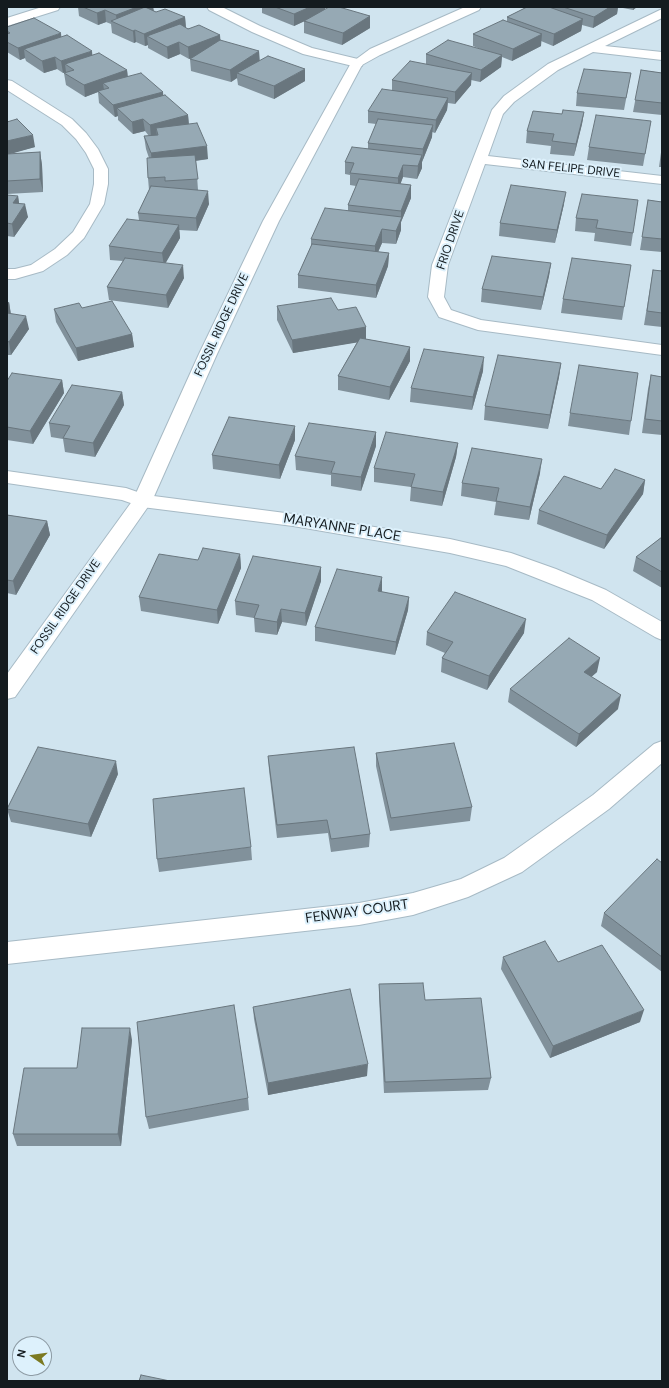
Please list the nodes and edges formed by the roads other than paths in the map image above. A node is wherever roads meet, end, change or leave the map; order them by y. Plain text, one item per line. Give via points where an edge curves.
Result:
1 (54, 7) edge
2 (213, 7) edge
3 (475, 7) edge
4 (662, 13) edge
5 (7, 22) edge
6 (590, 48) junction
7 (662, 56) edge
8 (356, 64) junction
9 (7, 84) edge
10 (480, 159) junction
11 (662, 180) edge
12 (7, 274) edge
13 (662, 350) edge
14 (7, 477) edge
15 (142, 501) junction
16 (662, 632) edge
17 (7, 691) edge
18 (662, 750) edge
19 (8, 953) edge

1 - 5 street
2 - 8 street via 308,51
3 - 8 street, FOSSIL RIDGE DRIVE via 375,52
4 - 6 street, FRIO DRIVE
6 - 7 street
6 - 10 street, FRIO DRIVE via 553,66 509,99 497,114
8 - 15 street, FOSSIL RIDGE DRIVE via 271,221
9 - 12 street via 67,122 81,136 101,169 101,184 97,204 79,235 70,244 37,268
10 - 11 street, SAN FELIPE DRIVE
10 - 13 street, FRIO DRIVE via 440,265 436,297 445,314 478,325
14 - 15 street, MARYANNE PLACE via 126,494
15 - 16 street, MARYANNE PLACE via 300,521 450,546 510,560 599,595
15 - 17 street, FOSSIL RIDGE DRIVE
18 - 19 street, FENWAY COURT via 601,802 513,865 468,888 413,904 359,914

